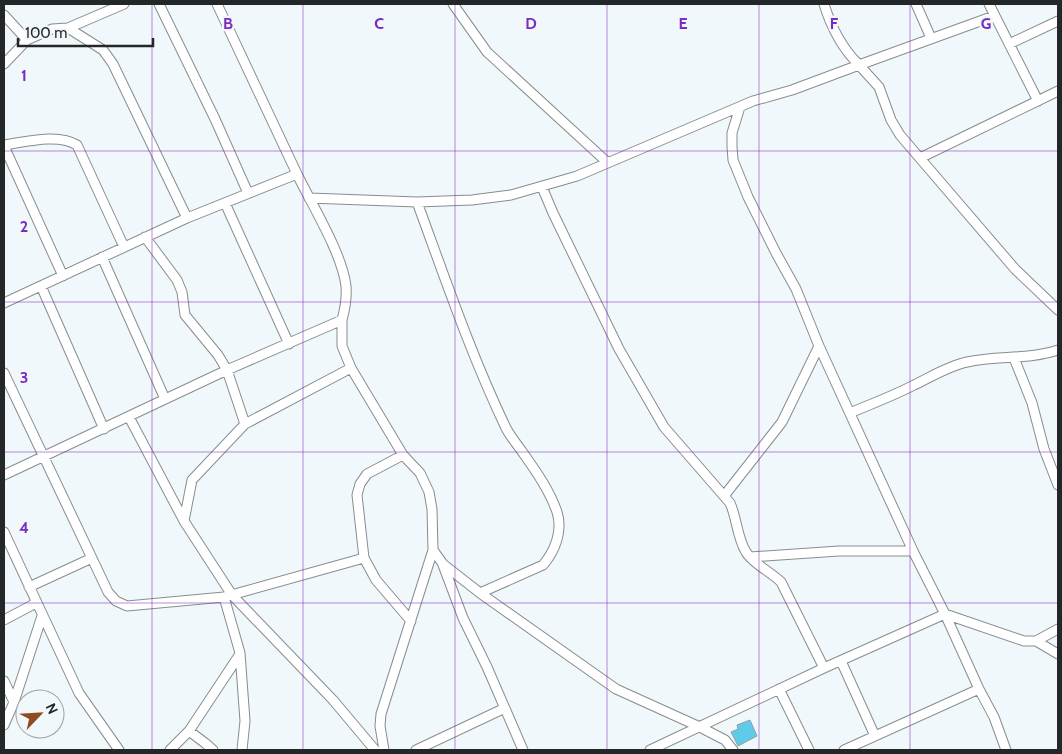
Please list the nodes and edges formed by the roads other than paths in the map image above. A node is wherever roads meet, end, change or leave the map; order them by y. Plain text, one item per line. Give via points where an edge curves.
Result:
1 (124, 4) edge
2 (159, 4) edge
3 (216, 4) edge
4 (453, 4) edge
5 (824, 4) edge
6 (916, 4) edge
7 (989, 4) edge
8 (4, 15) edge
9 (994, 16) junction
10 (1058, 22) edge
11 (68, 28) junction
12 (931, 38) junction
13 (27, 40) junction
14 (1009, 44) junction
15 (4, 64) edge
16 (859, 65) junction
17 (1058, 91) edge
18 (1038, 101) junction
19 (740, 107) junction
20 (4, 145) edge
21 (920, 158) junction
22 (608, 163) junction
23 (297, 174) junction
24 (542, 187) junction
25 (248, 193) junction
26 (309, 198) junction
27 (417, 202) junction
28 (225, 203) junction
29 (188, 218) junction
30 (145, 237) junction
31 (124, 247) junction
32 (102, 257) junction
33 (63, 276) junction
34 (41, 286) junction
35 (4, 302) edge
36 (1058, 310) edge
37 (342, 320) junction
38 (289, 344) junction
39 (819, 346) junction
40 (1058, 350) edge
41 (1014, 358) junction
42 (351, 368) junction
43 (227, 370) junction
44 (4, 373) edge
45 (164, 399) junction
46 (850, 414) junction
47 (129, 417) junction
48 (245, 424) junction
49 (104, 429) junction
50 (403, 455) junction
51 (43, 457) junction
52 (4, 476) edge
53 (1058, 485) edge
54 (724, 496) junction
55 (184, 521) junction
56 (4, 532) edge
57 (433, 550) junction
58 (913, 551) junction
59 (92, 558) junction
60 (364, 558) junction
61 (750, 558) junction
62 (443, 564) junction
63 (29, 587) junction
64 (480, 593) junction
65 (228, 596) junction
66 (36, 603) junction
67 (945, 614) junction
68 (42, 616) junction
69 (4, 620) edge
70 (411, 621) junction
71 (1058, 629) edge
72 (1036, 641) junction
73 (240, 654) junction
74 (1058, 654) edge
75 (841, 661) junction
76 (824, 668) junction
77 (4, 681) edge
78 (779, 689) junction
79 (979, 689) junction
80 (14, 702) junction
81 (505, 708) junction
82 (4, 725) edge
83 (700, 727) junction
84 (189, 732) junction
85 (875, 736) junction
86 (119, 750) edge
87 (170, 750) edge
88 (213, 750) edge
89 (242, 750) edge
90 (375, 750) edge
91 (384, 750) edge
92 (416, 750) edge
93 (523, 750) edge
94 (650, 750) edge
95 (733, 750) edge
96 (809, 750) edge
97 (844, 750) edge
98 (1006, 750) edge

1 - 11 street
2 - 25 street
3 - 23 street
4 - 22 street via 487,52
5 - 16 street via 844,49
6 - 12 street
7 - 9 street
8 - 13 street
9 - 12 street
9 - 14 street
10 - 14 street
11 - 13 street via 52,30
11 - 29 street via 103,50 113,64
12 - 16 street
13 - 15 street
14 - 18 street
16 - 19 street
16 - 21 street via 876,82 891,120
17 - 18 street
18 - 21 street
19 - 22 street
19 - 39 street via 732,133 733,160 748,197 796,289
20 - 31 street via 56,139 70,140 77,145
20 - 33 street
21 - 36 street via 1014,269
22 - 24 street
23 - 25 street
23 - 26 street
24 - 27 street via 472,200
24 - 54 street via 619,349 664,427
25 - 28 street
26 - 27 street
26 - 37 street via 342,267 346,287
27 - 64 street via 470,344 507,430 544,482 559,522 556,546 543,565
28 - 29 street
28 - 38 street
29 - 30 street
30 - 31 street
30 - 43 street via 177,280 185,314
31 - 32 street
32 - 33 street
32 - 45 street
33 - 34 street
34 - 35 street
34 - 49 street
37 - 38 street
37 - 42 street via 342,346
38 - 43 street
39 - 46 street
39 - 54 street via 782,422
40 - 41 street
41 - 46 street via 966,362 948,368
41 - 53 street
42 - 48 street
42 - 50 street
43 - 45 street
43 - 48 street
44 - 51 street
45 - 47 street
46 - 58 street
47 - 49 street
47 - 55 street
48 - 55 street via 192,480
49 - 51 street
50 - 57 street via 420,473 429,492
50 - 60 street via 367,474 360,484 357,495
51 - 52 street
51 - 59 street
54 - 61 street via 735,513 742,543
55 - 65 street
56 - 63 street
57 - 62 street
57 - 70 street
58 - 61 street via 839,551
58 - 67 street
59 - 63 street
59 - 65 street via 108,592 127,606
60 - 65 street
60 - 70 street via 376,580
61 - 76 street via 781,582
62 - 64 street
62 - 81 street via 463,618
63 - 66 street
64 - 83 street via 616,689
65 - 73 street
65 - 90 street via 333,700
66 - 68 street
66 - 69 street
67 - 72 street via 1024,641
67 - 75 street
67 - 79 street
68 - 80 street
68 - 86 street via 79,693
70 - 91 street via 381,714
71 - 72 street
72 - 74 street
73 - 84 street
73 - 89 street via 245,721
75 - 76 street
75 - 85 street
76 - 78 street
77 - 80 street
78 - 83 street
78 - 96 street
79 - 85 street
79 - 98 street
80 - 82 street
81 - 92 street
81 - 93 street
83 - 94 street
83 - 95 street via 725,740
84 - 87 street
84 - 88 street
85 - 97 street

